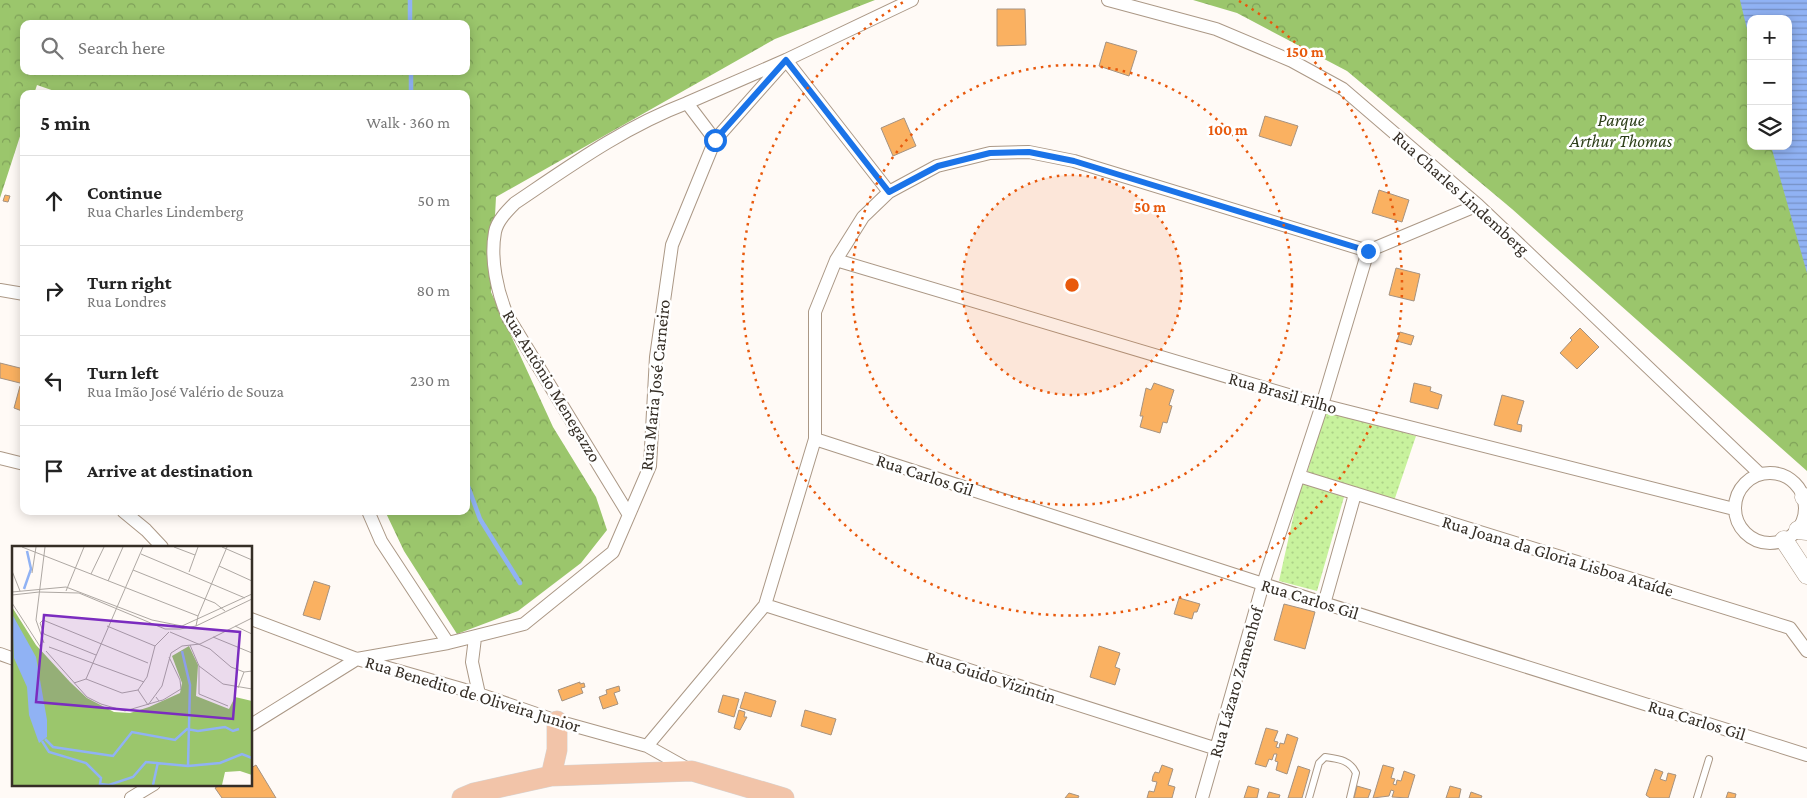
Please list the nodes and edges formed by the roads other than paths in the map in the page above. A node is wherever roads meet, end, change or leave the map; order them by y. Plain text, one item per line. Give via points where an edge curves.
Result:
1 (912, 0) edge
2 (1108, 0) edge
3 (786, 60) junction
4 (686, 103) junction
5 (715, 140) junction
6 (889, 192) junction
7 (1478, 205) junction
8 (1368, 251) junction
9 (836, 260) junction
10 (0, 290) edge
11 (20, 293) edge
12 (1322, 405) junction
13 (815, 439) junction
14 (0, 458) edge
15 (20, 463) edge
16 (1760, 474) junction
17 (1299, 476) junction
18 (1355, 494) junction
19 (1805, 498) edge
20 (1734, 508) junction
21 (127, 515) edge
22 (370, 515) edge
23 (629, 515) junction
24 (1796, 534) edge
25 (161, 546) edge
26 (1807, 574) edge
27 (1263, 584) junction
28 (1324, 604) junction
29 (764, 605) junction
30 (252, 619) edge
31 (474, 638) junction
32 (448, 643) junction
33 (1807, 651) edge
34 (0, 654) edge
35 (12, 658) edge
36 (357, 659) junction
37 (479, 694) junction
38 (557, 721) junction
39 (252, 724) edge
40 (647, 746) junction
41 (1217, 749) junction
42 (1807, 755) edge
43 (1710, 759) dead end
44 (692, 771) junction
45 (552, 776) junction
46 (151, 786) edge
47 (131, 798) edge
48 (462, 798) edge
49 (784, 798) edge
50 (1202, 798) edge
51 (1309, 798) edge
52 (1350, 798) edge
53 (1698, 798) edge

1 - 3 street
2 - 7 street, Rua Charles Lindemberg via 1216,29 1292,61 1343,89
3 - 4 street, Rua Antônio Menegazzo
3 - 5 street
3 - 6 street
4 - 5 street
4 - 23 street, Rua Antônio Menegazzo via 654,116 584,157 515,203 495,230 494,261 500,298 508,317
5 - 23 street, Rua Maria José Carneiro via 672,245 656,357 650,466
6 - 8 street via 938,166 990,153 1029,152 1074,161
6 - 9 street via 863,217
7 - 8 street
7 - 16 street, Rua Charles Lindemberg
8 - 12 street, Rua Lázaro Zamenhof
9 - 12 street, Rua Brasil Filho
9 - 13 street via 816,312
10 - 11 street
12 - 17 street, Rua Lázaro Zamenhof
12 - 20 street, Rua Brasil Filho
13 - 27 street, Rua Carlos Gil
13 - 29 street
14 - 15 street
16 - 19 street via 1771,472 1791,479
16 - 20 street via 1741,487
17 - 18 street, Rua Joana da Gloria Lisboa Ataíde
17 - 27 street, Rua Lázaro Zamenhof
18 - 28 street
18 - 33 street, Rua Joana da Gloria Lisboa Ataíde via 1790,628
19 - 24 street via 1804,518
20 - 24 street via 1741,529 1748,536 1768,544
21 - 25 street
22 - 32 street via 381,541
23 - 31 street, Rua Maria José Carneiro via 613,552 524,624
24 - 26 street
27 - 28 street, Rua Carlos Gil
27 - 41 street, Rua Lázaro Zamenhof
28 - 42 street, Rua Carlos Gil
29 - 40 street
29 - 41 street, Rua Guido Vizintin
30 - 36 street, Rua Benedito de Oliveira Junior
31 - 32 street, Rua Maria José Carneiro
31 - 37 street via 472,662
32 - 36 street, Rua Maria José Carneiro
34 - 35 street
36 - 37 street, Rua Benedito de Oliveira Junior
36 - 39 street, Rua Maria José Carneiro
37 - 38 street, Rua Benedito de Oliveira Junior
38 - 40 street, Rua Benedito de Oliveira Junior
38 - 45 main road via 557,750
40 - 44 street, Rua Benedito de Oliveira Junior
41 - 50 street, Rua Lázaro Zamenhof
43 - 53 lane
44 - 45 main road
44 - 49 main road
45 - 48 main road
46 - 47 street
51 - 52 lane via 1319,763 1325,757 1342,759 1353,766 1356,773

